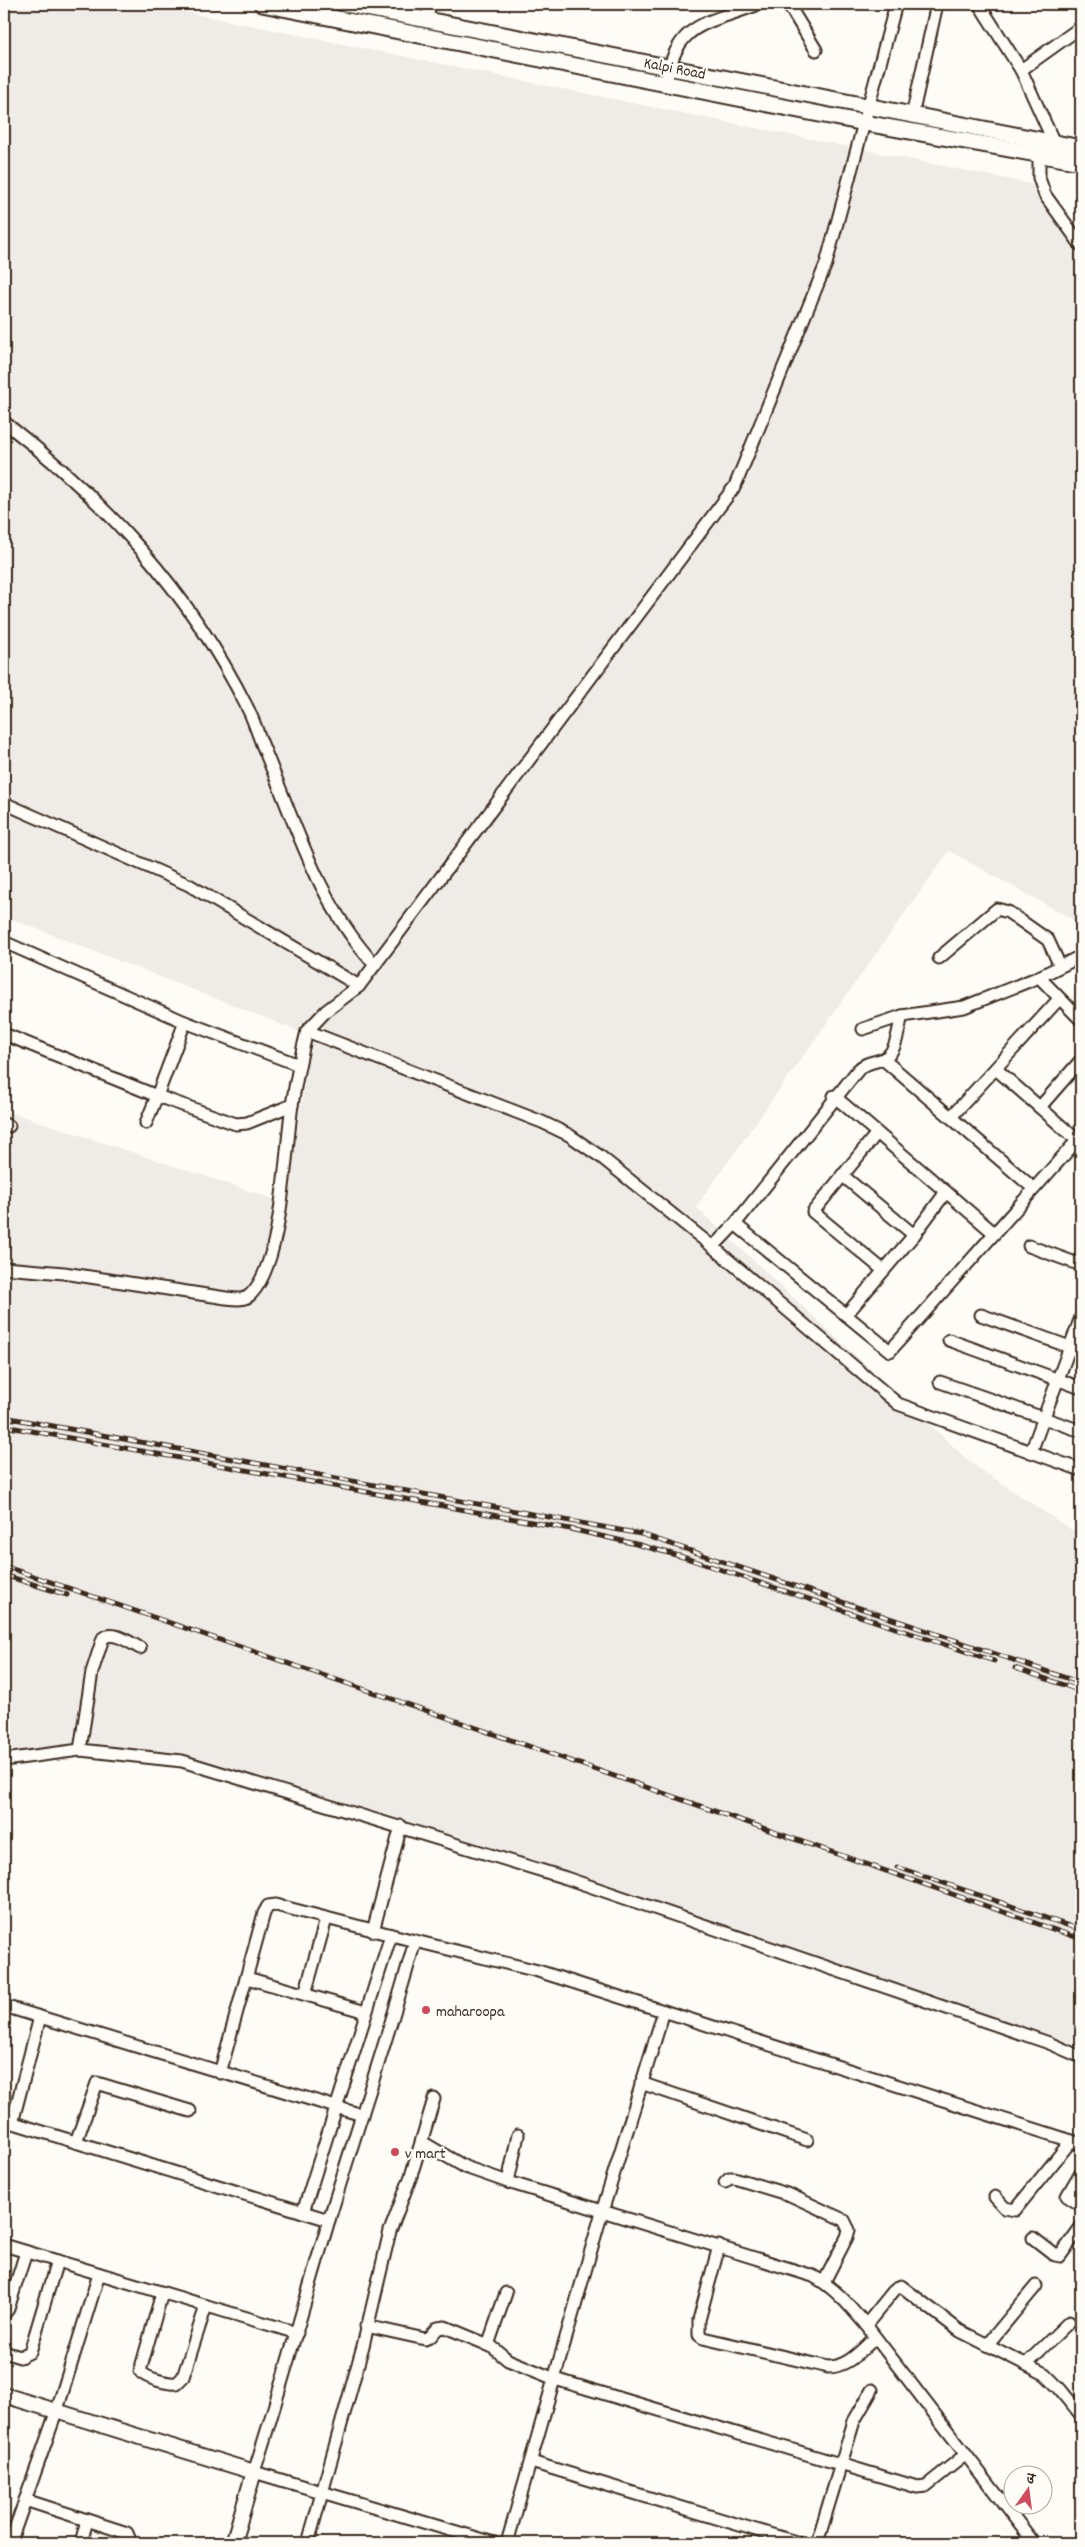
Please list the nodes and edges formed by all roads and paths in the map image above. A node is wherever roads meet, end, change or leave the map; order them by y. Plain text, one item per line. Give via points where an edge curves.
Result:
1 (262, 4) edge
2 (345, 4) edge
3 (430, 4) edge
4 (759, 4) edge
5 (788, 4) edge
6 (896, 4) edge
7 (937, 4) edge
8 (979, 4) edge
9 (427, 19) junction
10 (1081, 27) edge
11 (816, 50) dead end
12 (668, 68) junction
13 (1021, 70) junction
14 (666, 83) junction
15 (868, 107) junction
16 (912, 116) junction
17 (864, 123) junction
18 (1054, 142) junction
19 (1081, 148) edge
20 (1039, 153) junction
21 (1061, 158) junction
22 (1081, 162) edge
23 (1081, 245) edge
24 (4, 422) edge
25 (4, 803) edge
26 (4, 942) edge
27 (1081, 956) edge
28 (939, 958) dead end
29 (376, 965) junction
30 (1060, 966) junction
31 (1039, 977) junction
32 (359, 986) junction
33 (1059, 999) junction
34 (902, 1016) junction
35 (1081, 1020) edge
36 (185, 1022) junction
37 (863, 1029) dead end
38 (307, 1030) junction
39 (4, 1034) edge
40 (883, 1059) junction
41 (1081, 1060) edge
42 (299, 1065) junction
43 (996, 1069) junction
44 (156, 1096) junction
45 (834, 1096) junction
46 (292, 1105) junction
47 (1040, 1108) junction
48 (951, 1117) junction
49 (146, 1123) dead end
50 (877, 1133) junction
51 (1079, 1138) edge
52 (842, 1176) junction
53 (1034, 1188) junction
54 (946, 1192) junction
55 (735, 1224) junction
56 (994, 1233) junction
57 (914, 1235) junction
58 (1029, 1246) dead end
59 (713, 1247) junction
60 (1081, 1265) edge
61 (4, 1268) edge
62 (883, 1270) junction
63 (846, 1314) junction
64 (981, 1315) dead end
65 (1081, 1317) edge
66 (949, 1340) dead end
67 (1070, 1346) junction
68 (1081, 1351) edge
69 (1057, 1380) junction
70 (940, 1382) dead end
71 (1081, 1388) edge
72 (1044, 1417) junction
73 (1081, 1432) edge
74 (1031, 1452) junction
75 (1081, 1470) edge
76 (140, 1648) dead end
77 (80, 1750) junction
78 (4, 1760) edge
79 (401, 1826) junction
80 (326, 1919) junction
81 (373, 1930) junction
82 (391, 1935) junction
83 (415, 1941) junction
84 (247, 1978) junction
85 (305, 1994) junction
86 (4, 2006) edge
87 (664, 2011) junction
88 (366, 2012) junction
89 (40, 2017) junction
90 (1081, 2057) edge
91 (220, 2073) junction
92 (641, 2083) junction
93 (434, 2099) dead end
94 (337, 2107) junction
95 (190, 2111) dead end
96 (362, 2115) junction
97 (8, 2121) edge
98 (518, 2135) dead end
99 (807, 2140) dead end
100 (76, 2142) junction
101 (422, 2142) junction
102 (1076, 2142) edge
103 (1081, 2172) edge
104 (508, 2182) junction
105 (725, 2182) dead end
106 (995, 2197) dead end
107 (1081, 2206) edge
108 (303, 2212) junction
109 (602, 2212) junction
110 (329, 2220) junction
111 (1081, 2227) edge
112 (1033, 2238) dead end
113 (4, 2245) edge
114 (718, 2246) junction
115 (26, 2252) junction
116 (57, 2261) junction
117 (99, 2274) junction
118 (824, 2282) junction
119 (1036, 2286) dead end
120 (162, 2293) junction
121 (506, 2293) dead end
122 (206, 2306) junction
123 (4, 2314) edge
124 (1069, 2322) dead end
125 (866, 2325) junction
126 (366, 2326) junction
127 (297, 2333) junction
128 (875, 2338) junction
129 (488, 2345) junction
130 (987, 2345) junction
131 (4, 2352) edge
132 (1027, 2363) junction
133 (555, 2379) junction
134 (872, 2390) dead end
135 (4, 2395) edge
136 (57, 2410) junction
137 (1081, 2415) edge
138 (965, 2455) junction
139 (531, 2462) junction
140 (842, 2464) junction
141 (254, 2472) junction
142 (321, 2491) junction
143 (25, 2500) junction
144 (87, 2520) junction
145 (10, 2543) edge
146 (81, 2543) edge
147 (128, 2543) edge
148 (233, 2543) edge
149 (308, 2543) edge
150 (494, 2543) edge
151 (506, 2543) edge
152 (798, 2543) edge
153 (817, 2543) edge
154 (1034, 2543) edge

1 - 14 main road, Kalpi Road
2 - 9 main road, Kalpi Road
3 - 9 street
4 - 12 street via 690,30
5 - 11 street
6 - 15 street
7 - 16 street
8 - 13 street
9 - 12 main road, Kalpi Road
10 - 13 street
12 - 14 street
12 - 15 main road, Kalpi Road
13 - 18 street
14 - 17 main road, Kalpi Road
15 - 16 main road, Kalpi Road
15 - 17 street
16 - 18 main road, Kalpi Road
17 - 20 main road, Kalpi Road
17 - 29 street via 826,264 735,486
18 - 19 main road, Kalpi Road
18 - 21 street
20 - 21 main road, Kalpi Road
20 - 23 street via 1041,187
21 - 22 main road, Kalpi Road
24 - 29 street via 92,496 144,553 194,620 248,708 310,867 358,946
25 - 32 street via 189,885
26 - 36 street
27 - 30 street
28 - 30 street via 997,909 1008,912 1048,940
29 - 32 street
30 - 31 street
31 - 33 street
31 - 34 street via 964,1007
32 - 38 street
33 - 35 street
33 - 43 street
34 - 37 street
34 - 40 street via 892,1050
36 - 42 street
36 - 44 street
38 - 42 street
38 - 59 street via 569,1135
39 - 44 street
40 - 45 street via 864,1064
40 - 48 street
41 - 47 street
42 - 46 street
43 - 47 street
43 - 48 street
44 - 46 street via 236,1124 247,1123
44 - 49 street
45 - 50 street
45 - 55 street
46 - 61 street via 276,1230 261,1278 246,1298 177,1291 64,1272
47 - 51 street
48 - 53 street
50 - 52 street
50 - 54 street
51 - 53 street
52 - 57 street
52 - 62 street via 813,1212
53 - 56 street
54 - 56 street
54 - 57 street
55 - 59 street
55 - 63 street
56 - 63 street via 890,1351
57 - 62 street
58 - 60 street
59 - 74 street via 898,1404
62 - 63 street
64 - 67 street
65 - 67 street
66 - 69 street
67 - 68 street
67 - 69 street
69 - 71 street
69 - 72 street
70 - 72 street
72 - 73 street
72 - 74 street
74 - 75 street
76 - 77 street via 116,1635 108,1634 103,1638 92,1672
77 - 78 street
77 - 79 street via 182,1761
79 - 81 street
79 - 90 street via 566,1878 1049,2043
80 - 81 street
80 - 84 street via 276,1905 268,1906
80 - 85 street
81 - 82 street
82 - 83 street
82 - 88 street
83 - 87 street via 538,1971
83 - 96 street
84 - 85 street
84 - 91 street
85 - 88 street
86 - 89 street
87 - 92 street
87 - 102 street
88 - 94 street
89 - 91 street
89 - 97 street
91 - 94 street
92 - 99 street
92 - 109 street
93 - 101 street
94 - 96 street
94 - 108 street
95 - 100 street via 97,2083
96 - 110 street
97 - 100 street
98 - 104 street
100 - 108 street
101 - 104 street via 465,2167
101 - 126 street via 390,2232
102 - 106 street via 1015,2210 1005,2208
103 - 107 street via 1066,2196
104 - 109 street
105 - 118 street via 734,2178 790,2195 844,2220 849,2230 847,2237
108 - 110 street
109 - 114 street
109 - 133 street
110 - 127 street
111 - 112 street via 1060,2256
113 - 115 street
114 - 118 street
114 - 128 street via 699,2320 699,2335 703,2338 838,2367
115 - 116 street
115 - 123 street
116 - 117 street
116 - 131 street via 30,2352 20,2357
117 - 120 street
117 - 136 street
118 - 125 street
119 - 130 street
120 - 122 street
120 - 122 street via 140,2370 144,2375 169,2383 176,2383 183,2377
121 - 129 street
122 - 127 street
124 - 132 street
125 - 128 street
125 - 130 street via 901,2286 960,2331
126 - 129 street via 424,2339 442,2326
126 - 142 street
127 - 141 street
128 - 138 street
129 - 133 street via 508,2360
130 - 132 street
132 - 137 street via 1052,2380
133 - 139 street
133 - 140 street
134 - 140 street via 854,2421
135 - 136 street
136 - 141 street
136 - 143 street
138 - 140 street via 926,2486 917,2487
138 - 154 street
139 - 151 street
139 - 152 street
140 - 153 street
141 - 142 street
141 - 148 street
142 - 149 street
142 - 150 street
143 - 144 street
143 - 145 street
144 - 146 street
144 - 147 street via 127,2532

